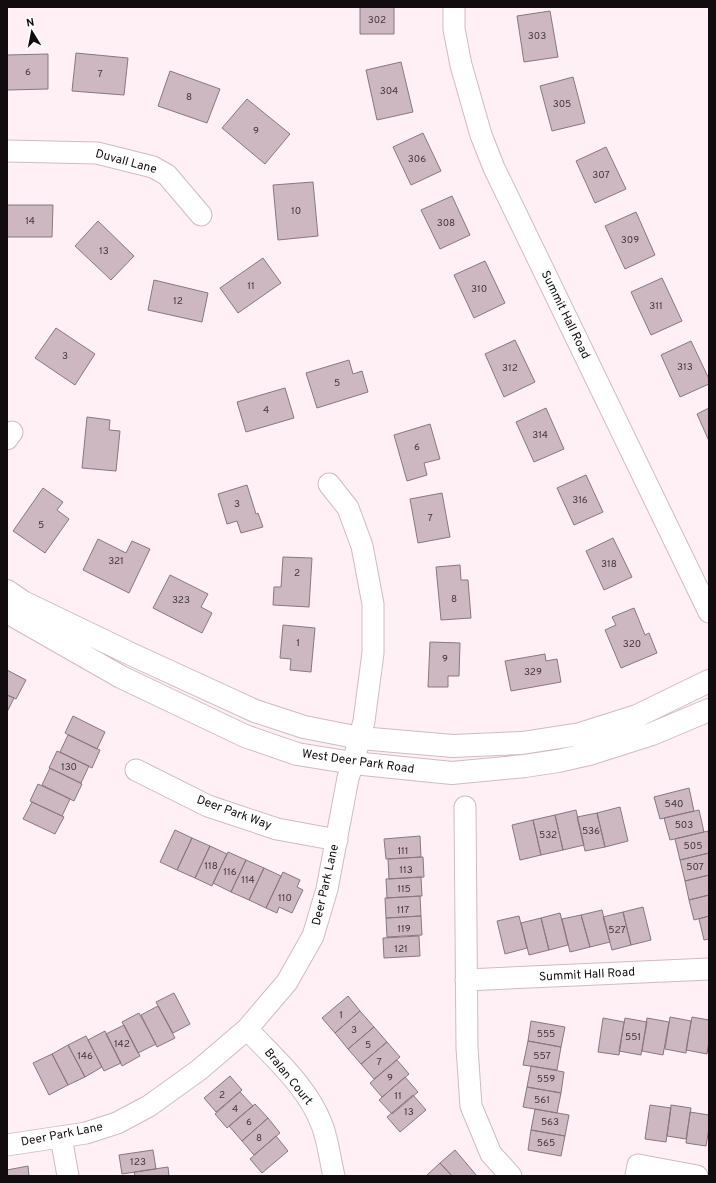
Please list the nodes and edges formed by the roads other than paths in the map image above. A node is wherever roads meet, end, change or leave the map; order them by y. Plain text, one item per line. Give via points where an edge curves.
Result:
1 (454, 7) edge
2 (7, 151) edge
3 (201, 215) dead end
4 (329, 484) dead end
5 (7, 591) edge
6 (7, 612) edge
7 (709, 612) edge
8 (709, 681) edge
9 (709, 710) edge
10 (360, 738) junction
11 (353, 763) junction
12 (136, 770) dead end
13 (465, 807) dead end
14 (336, 840) junction
15 (709, 969) edge
16 (466, 980) junction
17 (247, 1028) junction
18 (61, 1137) junction
19 (7, 1145) edge
20 (68, 1176) edge
21 (334, 1176) edge
22 (511, 1176) edge
23 (636, 1176) edge
24 (697, 1176) edge

1 - 7 street, Summit Hall Road via 454,29 461,65 481,135 494,168
2 - 3 street, Duvall Lane via 97,153 153,167 167,175
4 - 10 street, Deer Park Lane via 348,508 362,546 372,604 373,653
5 - 10 street, West Deer Park Road via 23,602 126,652 255,711 304,727
6 - 11 street, West Deer Park Road via 121,677 245,736 297,754
8 - 10 street, West Deer Park Road via 637,716 580,734 522,743 453,746
9 - 11 street, West Deer Park Road via 652,734 589,754 551,762 452,773
10 - 11 street, Deer Park Lane
11 - 14 street, Deer Park Lane
12 - 14 street, Deer Park Way via 208,806 277,829
13 - 16 street
14 - 17 street, Deer Park Lane via 327,889 313,936 287,982
15 - 16 street, Summit Hall Road
16 - 22 street via 466,1048 471,1106 491,1154
17 - 18 street, Deer Park Lane via 199,1070 149,1106 117,1123 86,1133
17 - 21 street, Bralan Court via 310,1100 323,1125
18 - 19 street, Deer Park Lane
18 - 20 street
23 - 24 street via 638,1165

